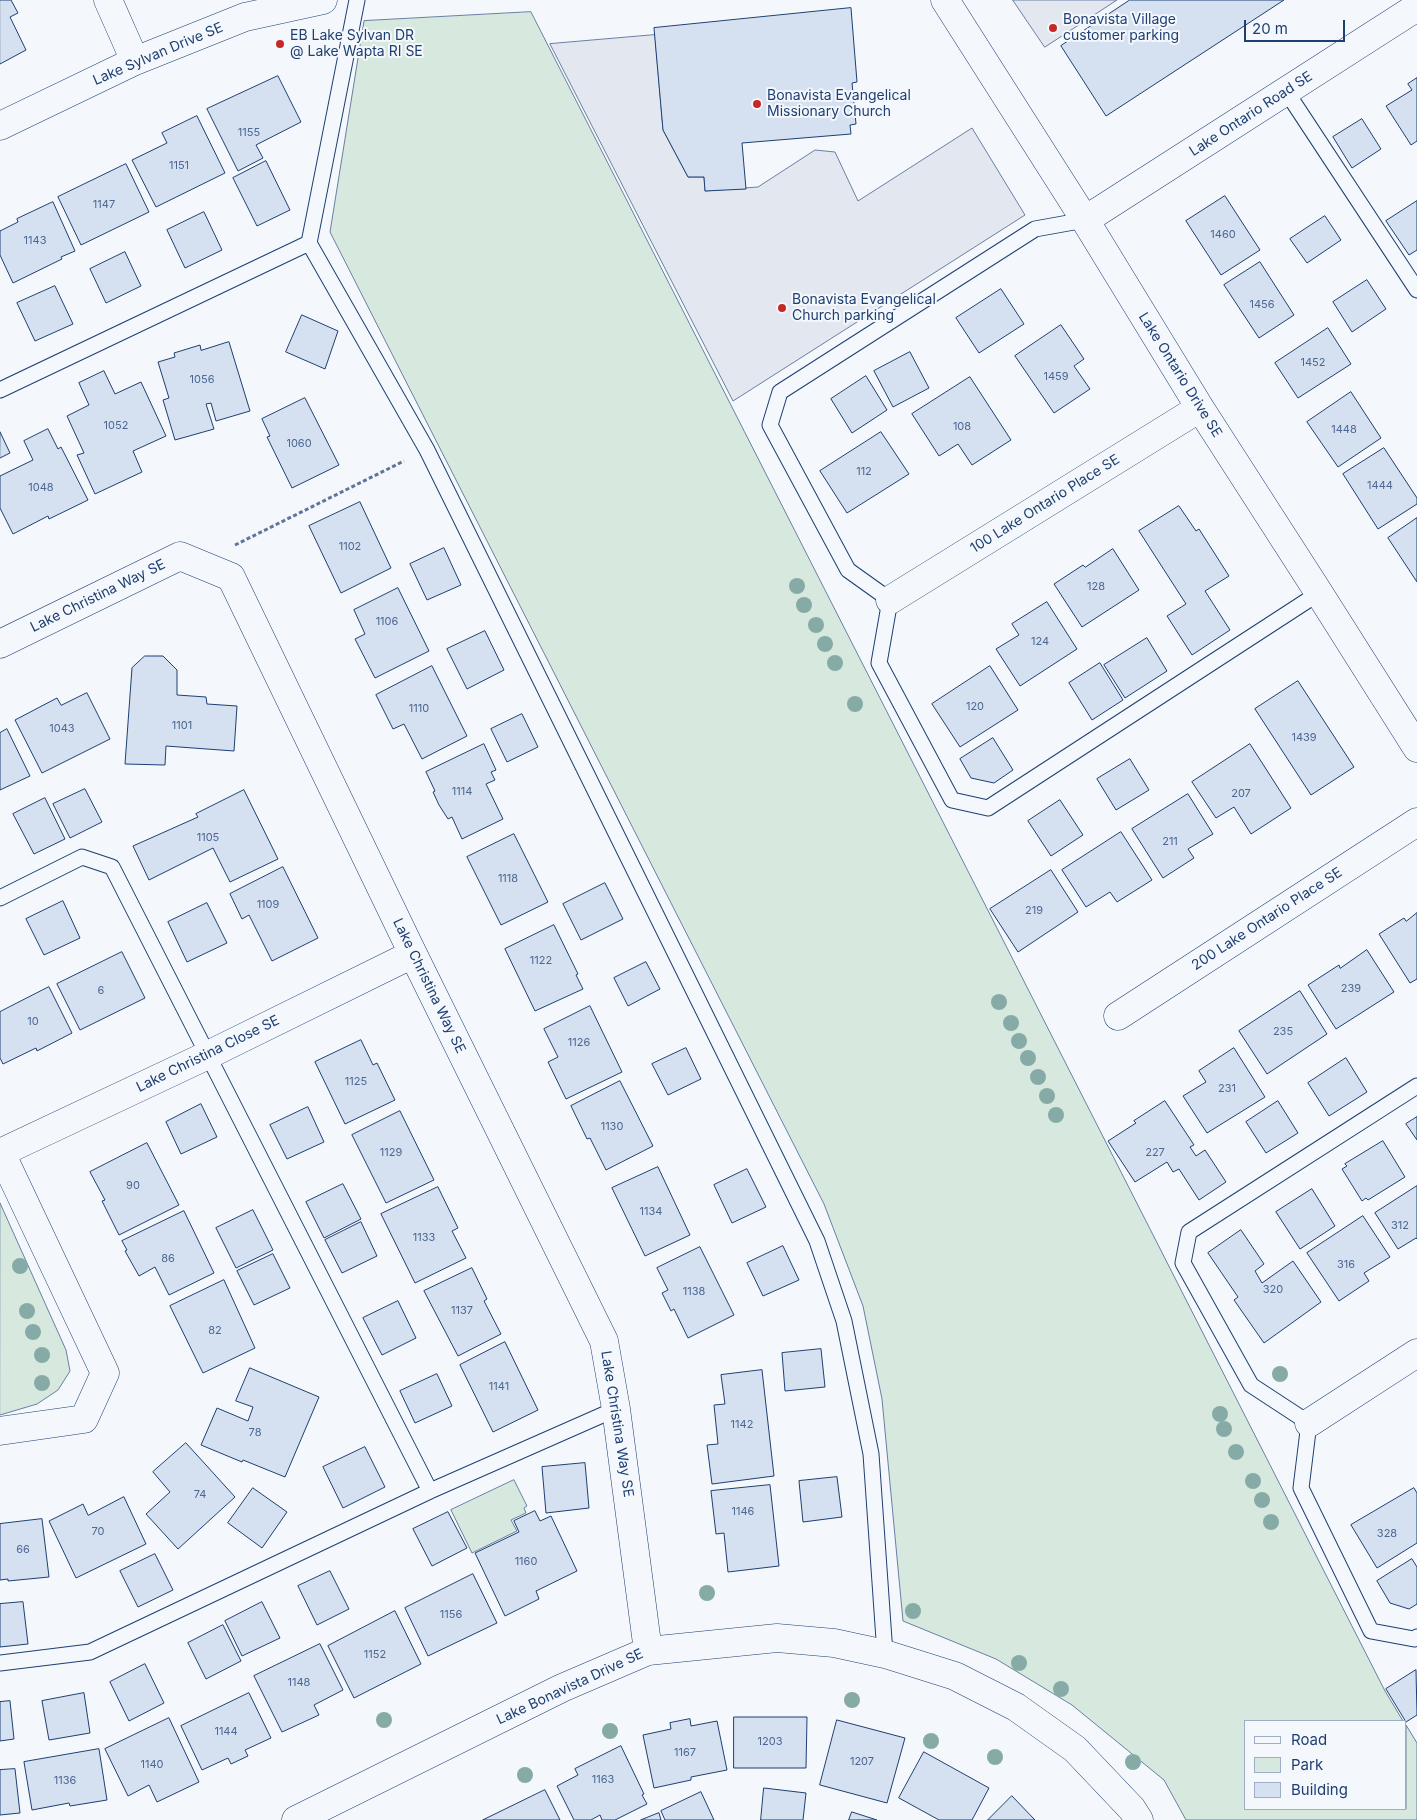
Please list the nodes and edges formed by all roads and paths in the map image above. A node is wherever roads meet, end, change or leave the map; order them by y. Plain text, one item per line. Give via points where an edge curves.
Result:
1 (108, 0) edge
2 (323, 0) edge
3 (357, 0) edge
4 (945, 0) edge
5 (1417, 7) edge
6 (135, 61) junction
7 (1286, 91) junction
8 (0, 126) edge
9 (1085, 220) junction
10 (309, 243) junction
11 (1417, 290) edge
12 (0, 390) edge
13 (1200, 408) junction
14 (428, 450) junction
15 (197, 564) junction
16 (1319, 593) junction
17 (890, 600) junction
18 (0, 644) edge
19 (1417, 748) edge
20 (1417, 822) edge
21 (0, 898) edge
22 (413, 954) junction
23 (1118, 1016) dead end
24 (208, 1055) junction
25 (1417, 1086) edge
26 (1, 1153) edge
27 (1417, 1353) edge
28 (616, 1409) junction
29 (1309, 1423) junction
30 (0, 1431) edge
31 (430, 1491) junction
32 (1417, 1637) edge
33 (648, 1651) junction
34 (886, 1654) junction
35 (0, 1663) edge
36 (296, 1820) edge
37 (1139, 1820) edge

1 - 6 street
2 - 6 street, Lake Sylvan Drive SE via 245,18
3 - 10 lane
4 - 9 street, Lake Ontario Drive SE
5 - 7 street, Lake Ontario Road SE
6 - 8 street, Lake Sylvan Drive SE
7 - 9 street, Lake Ontario Road SE
7 - 11 lane
9 - 13 street, Lake Ontario Drive SE
9 - 17 lane via 1035,229 780,392 770,425 848,570
10 - 12 lane
10 - 14 lane
13 - 16 street, Lake Ontario Drive SE
13 - 17 street, 100 Lake Ontario Place SE
14 - 15 path
14 - 34 lane via 817,1242 844,1321 871,1454
15 - 18 street, Lake Christina Way SE via 180,556
15 - 22 street, Lake Christina Way SE via 231,577
16 - 17 lane via 988,808 952,800 879,663
16 - 19 street, Lake Ontario Drive SE
20 - 23 street, 200 Lake Ontario Place SE
21 - 24 lane via 82,857 112,867
22 - 24 street, Lake Christina Close SE
22 - 28 street, Lake Christina Way SE via 604,1341
24 - 26 street, Lake Christina Close SE
24 - 31 lane
25 - 29 lane via 1189,1232 1182,1264 1251,1385
26 - 30 street, Lake Christina Close SE via 105,1373 84,1419
27 - 29 street
28 - 31 lane
28 - 33 street, Lake Christina Way SE
29 - 32 lane via 1301,1488 1371,1631
31 - 35 lane via 90,1652
33 - 34 street, Lake Bonavista Drive SE via 777,1638 834,1643
33 - 36 street, Lake Bonavista Drive SE via 562,1688
34 - 37 street, Lake Bonavista Drive SE via 955,1676 1016,1707 1075,1750

